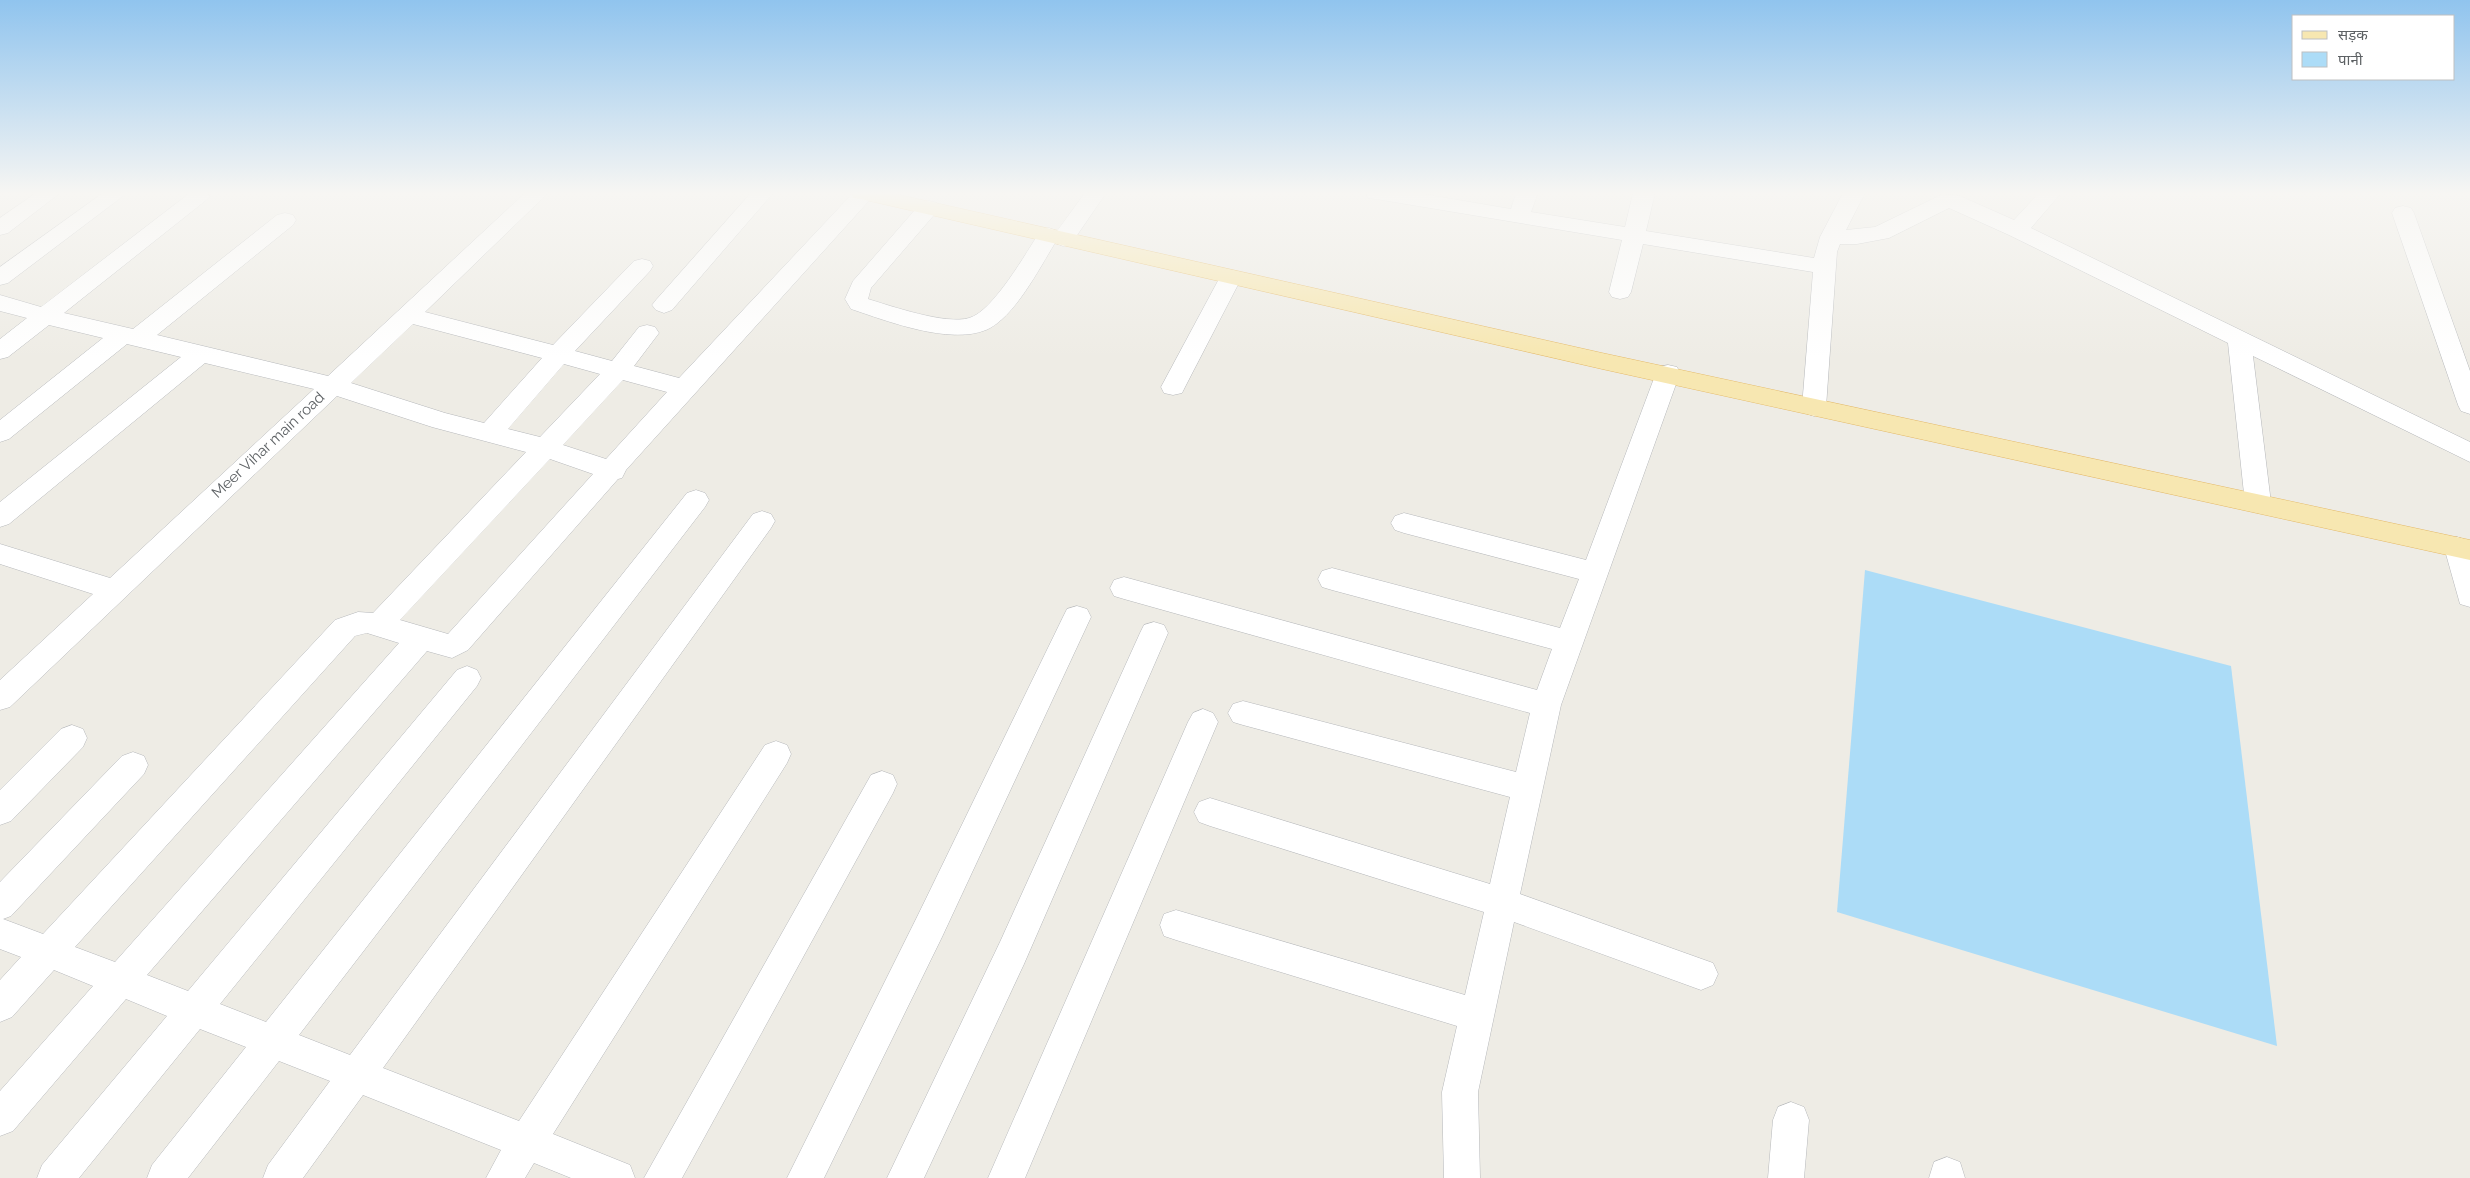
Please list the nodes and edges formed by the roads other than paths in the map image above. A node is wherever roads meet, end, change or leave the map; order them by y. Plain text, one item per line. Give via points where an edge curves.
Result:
1 (41, 248) edge
2 (133, 248) edge
3 (248, 248) edge
4 (479, 248) edge
5 (714, 248) edge
6 (813, 248) edge
7 (887, 248) edge
8 (1047, 248) edge
9 (1104, 248) edge
10 (1632, 248) edge
11 (1708, 248) edge
12 (1828, 248) edge
13 (2053, 248) edge
14 (2415, 248) edge
15 (642, 266) dead end
16 (1824, 267) junction
17 (1231, 277) junction
18 (0, 278) edge
19 (1620, 292) dead end
20 (0, 303) edge
21 (664, 305) dead end
22 (408, 314) junction
23 (45, 316) junction
24 (647, 333) dead end
25 (130, 336) junction
26 (2239, 340) junction
27 (0, 351) edge
28 (201, 353) junction
29 (559, 354) junction
30 (617, 371) junction
31 (1668, 373) junction
32 (331, 385) junction
33 (1173, 387) dead end
34 (684, 388) junction
35 (2470, 405) edge
36 (1814, 407) junction
37 (0, 433) edge
38 (490, 433) junction
39 (545, 448) junction
40 (2470, 453) edge
41 (613, 471) junction
42 (696, 500) dead end
43 (2258, 503) junction
44 (0, 517) edge
45 (762, 521) dead end
46 (1404, 523) dead end
47 (2463, 548) edge
48 (0, 554) edge
49 (1595, 573) junction
50 (1332, 579) dead end
51 (1124, 588) dead end
52 (115, 590) junction
53 (2470, 596) edge
54 (1077, 617) dead end
55 (379, 625) junction
56 (1154, 633) dead end
57 (420, 639) junction
58 (1570, 642) junction
59 (466, 678) dead end
60 (0, 698) edge
61 (1546, 705) junction
62 (1243, 713) dead end
63 (1203, 722) dead end
64 (72, 738) dead end
65 (776, 754) dead end
66 (133, 765) dead end
67 (882, 784) dead end
68 (1527, 788) junction
69 (0, 811) edge
70 (1210, 812) dead end
71 (1502, 903) junction
72 (0, 905) edge
73 (1176, 925) dead end
74 (0, 933) edge
75 (48, 952) junction
76 (1701, 974) dead end
77 (121, 981) junction
78 (0, 1005) edge
79 (192, 1009) junction
80 (1477, 1016) junction
81 (273, 1041) junction
82 (357, 1075) junction
83 (0, 1118) edge
84 (1790, 1120) dead end
85 (527, 1142) junction
86 (55, 1178) edge
87 (165, 1178) edge
88 (281, 1178) edge
89 (504, 1178) edge
90 (616, 1178) edge
91 (662, 1178) edge
92 (805, 1178) edge
93 (905, 1178) edge
94 (1006, 1178) edge
95 (1462, 1178) edge
96 (1786, 1178) edge

1 - 18 street
2 - 23 street
3 - 25 street
4 - 22 street, Meer Vihar main road
5 - 21 street
6 - 34 street
7 - 8 street via 861,286 856,299 859,304 933,324 967,328 995,312
9 - 17 main road
10 - 19 street
11 - 16 street
12 - 16 street
13 - 26 street
14 - 35 street
15 - 29 street
16 - 36 street
17 - 31 main road
17 - 33 street
20 - 23 street
22 - 29 street
22 - 32 street, Meer Vihar main road
23 - 25 street
23 - 27 street
24 - 30 street
25 - 28 street
25 - 37 street
26 - 40 street
26 - 43 street
28 - 32 street
28 - 44 street
29 - 30 street
29 - 38 street
30 - 34 street
30 - 39 street
31 - 36 main road
31 - 49 street
32 - 38 street via 441,421
32 - 52 street, Meer Vihar main road
34 - 41 street
36 - 43 main road
38 - 39 street
39 - 41 street
39 - 55 street
41 - 57 street via 458,642 452,646
42 - 81 street
43 - 47 main road
45 - 82 street
46 - 49 street
47 - 53 street
48 - 52 street
49 - 58 street
50 - 58 street
51 - 61 street
52 - 60 street, Meer Vihar main road
54 - 92 street via 930,926
55 - 57 street
55 - 75 street via 358,622 345,628
56 - 93 street via 1012,953
57 - 77 street
58 - 61 street
59 - 79 street
61 - 68 street
62 - 68 street
63 - 94 street
64 - 69 street
65 - 85 street
66 - 72 street
67 - 91 street
68 - 71 street
70 - 71 street
71 - 76 street
71 - 80 street
73 - 80 street
74 - 75 street
75 - 77 street
75 - 78 street
77 - 79 street
77 - 83 street
79 - 81 street
79 - 86 street
80 - 95 street via 1460,1092
81 - 82 street
81 - 87 street
82 - 85 street
82 - 88 street
84 - 96 street
85 - 89 street
85 - 90 street

